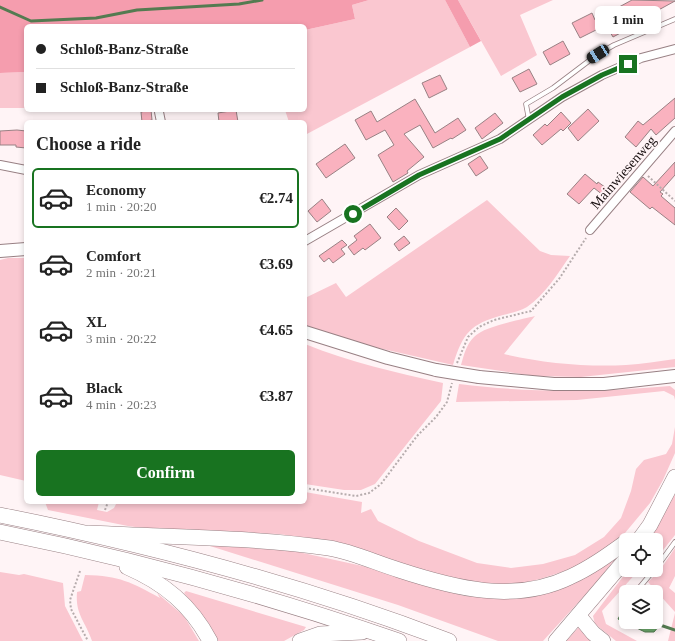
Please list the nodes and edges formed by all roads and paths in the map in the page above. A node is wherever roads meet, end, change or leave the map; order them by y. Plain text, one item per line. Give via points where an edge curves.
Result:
1 (675, 19) edge
2 (675, 49) edge
3 (159, 112) dead end
4 (161, 120) edge
5 (530, 120) junction
6 (675, 131) edge
7 (0, 165) edge
8 (642, 169) junction
9 (24, 170) edge
10 (675, 201) edge
11 (590, 230) joint
12 (307, 240) edge
13 (24, 249) edge
14 (0, 251) edge
15 (307, 333) edge
16 (456, 365) dead end
17 (675, 376) edge
18 (453, 379) dead end
19 (675, 477) edge
20 (307, 488) edge
21 (107, 504) edge
22 (105, 510) dead end
23 (0, 515) edge
24 (650, 525) junction
25 (0, 532) edge
26 (88, 533) junction
27 (638, 533) edge
28 (644, 533) edge
29 (675, 542) edge
30 (619, 547) edge
31 (89, 550) junction
32 (663, 558) edge
33 (619, 567) edge
34 (80, 571) dead end
35 (648, 577) edge
36 (642, 585) edge
37 (579, 616) junction
38 (371, 632) junction
39 (88, 641) edge
40 (210, 641) edge
41 (300, 641) edge
42 (399, 641) edge
43 (449, 641) edge
44 (556, 641) edge
45 (603, 641) edge

1 - 5 lane via 614,45 583,64 553,88 526,104
2 - 5 street via 641,58 602,75 562,97
3 - 4 street
5 - 12 street via 500,139 419,175
6 - 8 street, Mainwiesenweg
7 - 9 street
8 - 10 path
8 - 11 street, Mainwiesenweg
11 - 16 path via 559,279 531,311 494,320 479,327 468,337
13 - 14 street
15 - 17 street, bridge via 388,358 479,377 554,384 604,384
18 - 20 path via 447,402 417,436 381,484 369,492 356,496
19 - 24 highway
21 - 22 path
23 - 26 highway
24 - 27 highway
24 - 28 highway
25 - 31 highway
26 - 30 highway via 292,543 342,550 438,583 491,592 536,589 568,578 594,565
26 - 43 highway via 293,589
29 - 32 lane
31 - 38 highway via 214,583
31 - 40 highway via 169,590 197,619
33 - 37 highway
34 - 39 path via 70,600
35 - 36 lane
37 - 44 highway
37 - 45 highway
38 - 41 highway via 320,634
38 - 42 highway

